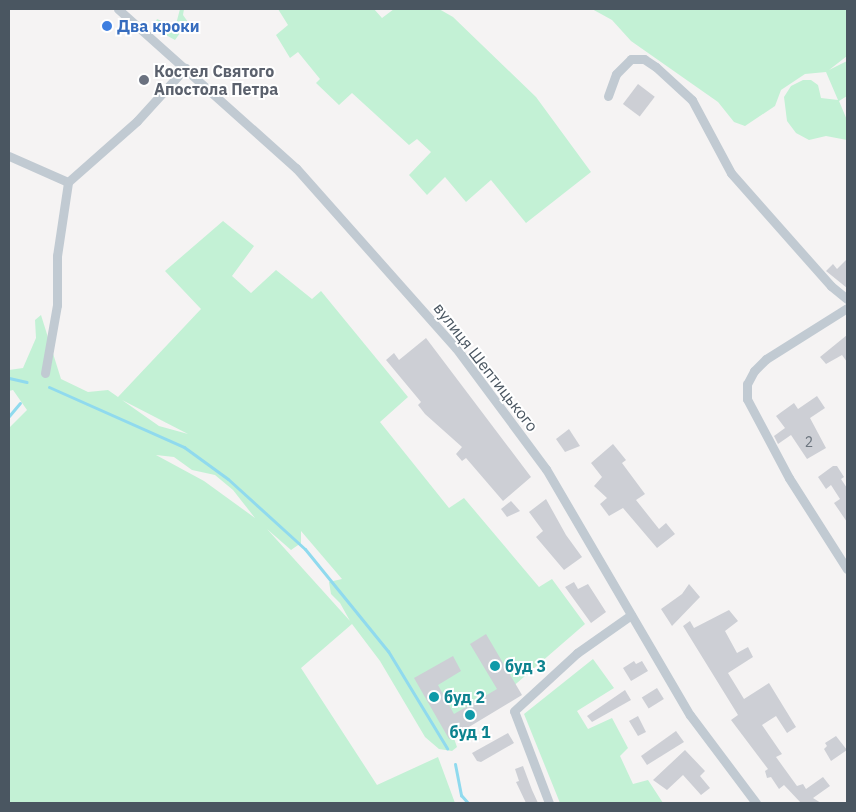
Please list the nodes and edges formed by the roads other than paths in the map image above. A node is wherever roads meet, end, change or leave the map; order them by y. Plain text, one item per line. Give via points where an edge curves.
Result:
1 (118, 9) edge
2 (185, 68) junction
3 (608, 96) dead end
4 (9, 156) edge
5 (68, 182) junction
6 (847, 299) edge
7 (847, 308) edge
8 (45, 373) dead end
9 (847, 569) edge
10 (631, 615) junction
11 (549, 803) edge
12 (756, 803) edge

1 - 2 street, вулиця Шептицького
2 - 5 street via 137,121
2 - 10 street, вулиця Шептицького via 296,168 456,348 546,469
3 - 6 street via 616,74 631,59 644,59 656,67 692,100 731,173 831,286
4 - 5 street
5 - 8 street via 57,256 57,305
7 - 9 street via 766,359 747,384 747,399 789,478
10 - 11 street via 578,653 514,711
10 - 12 street, вулиця Шептицького via 690,715

